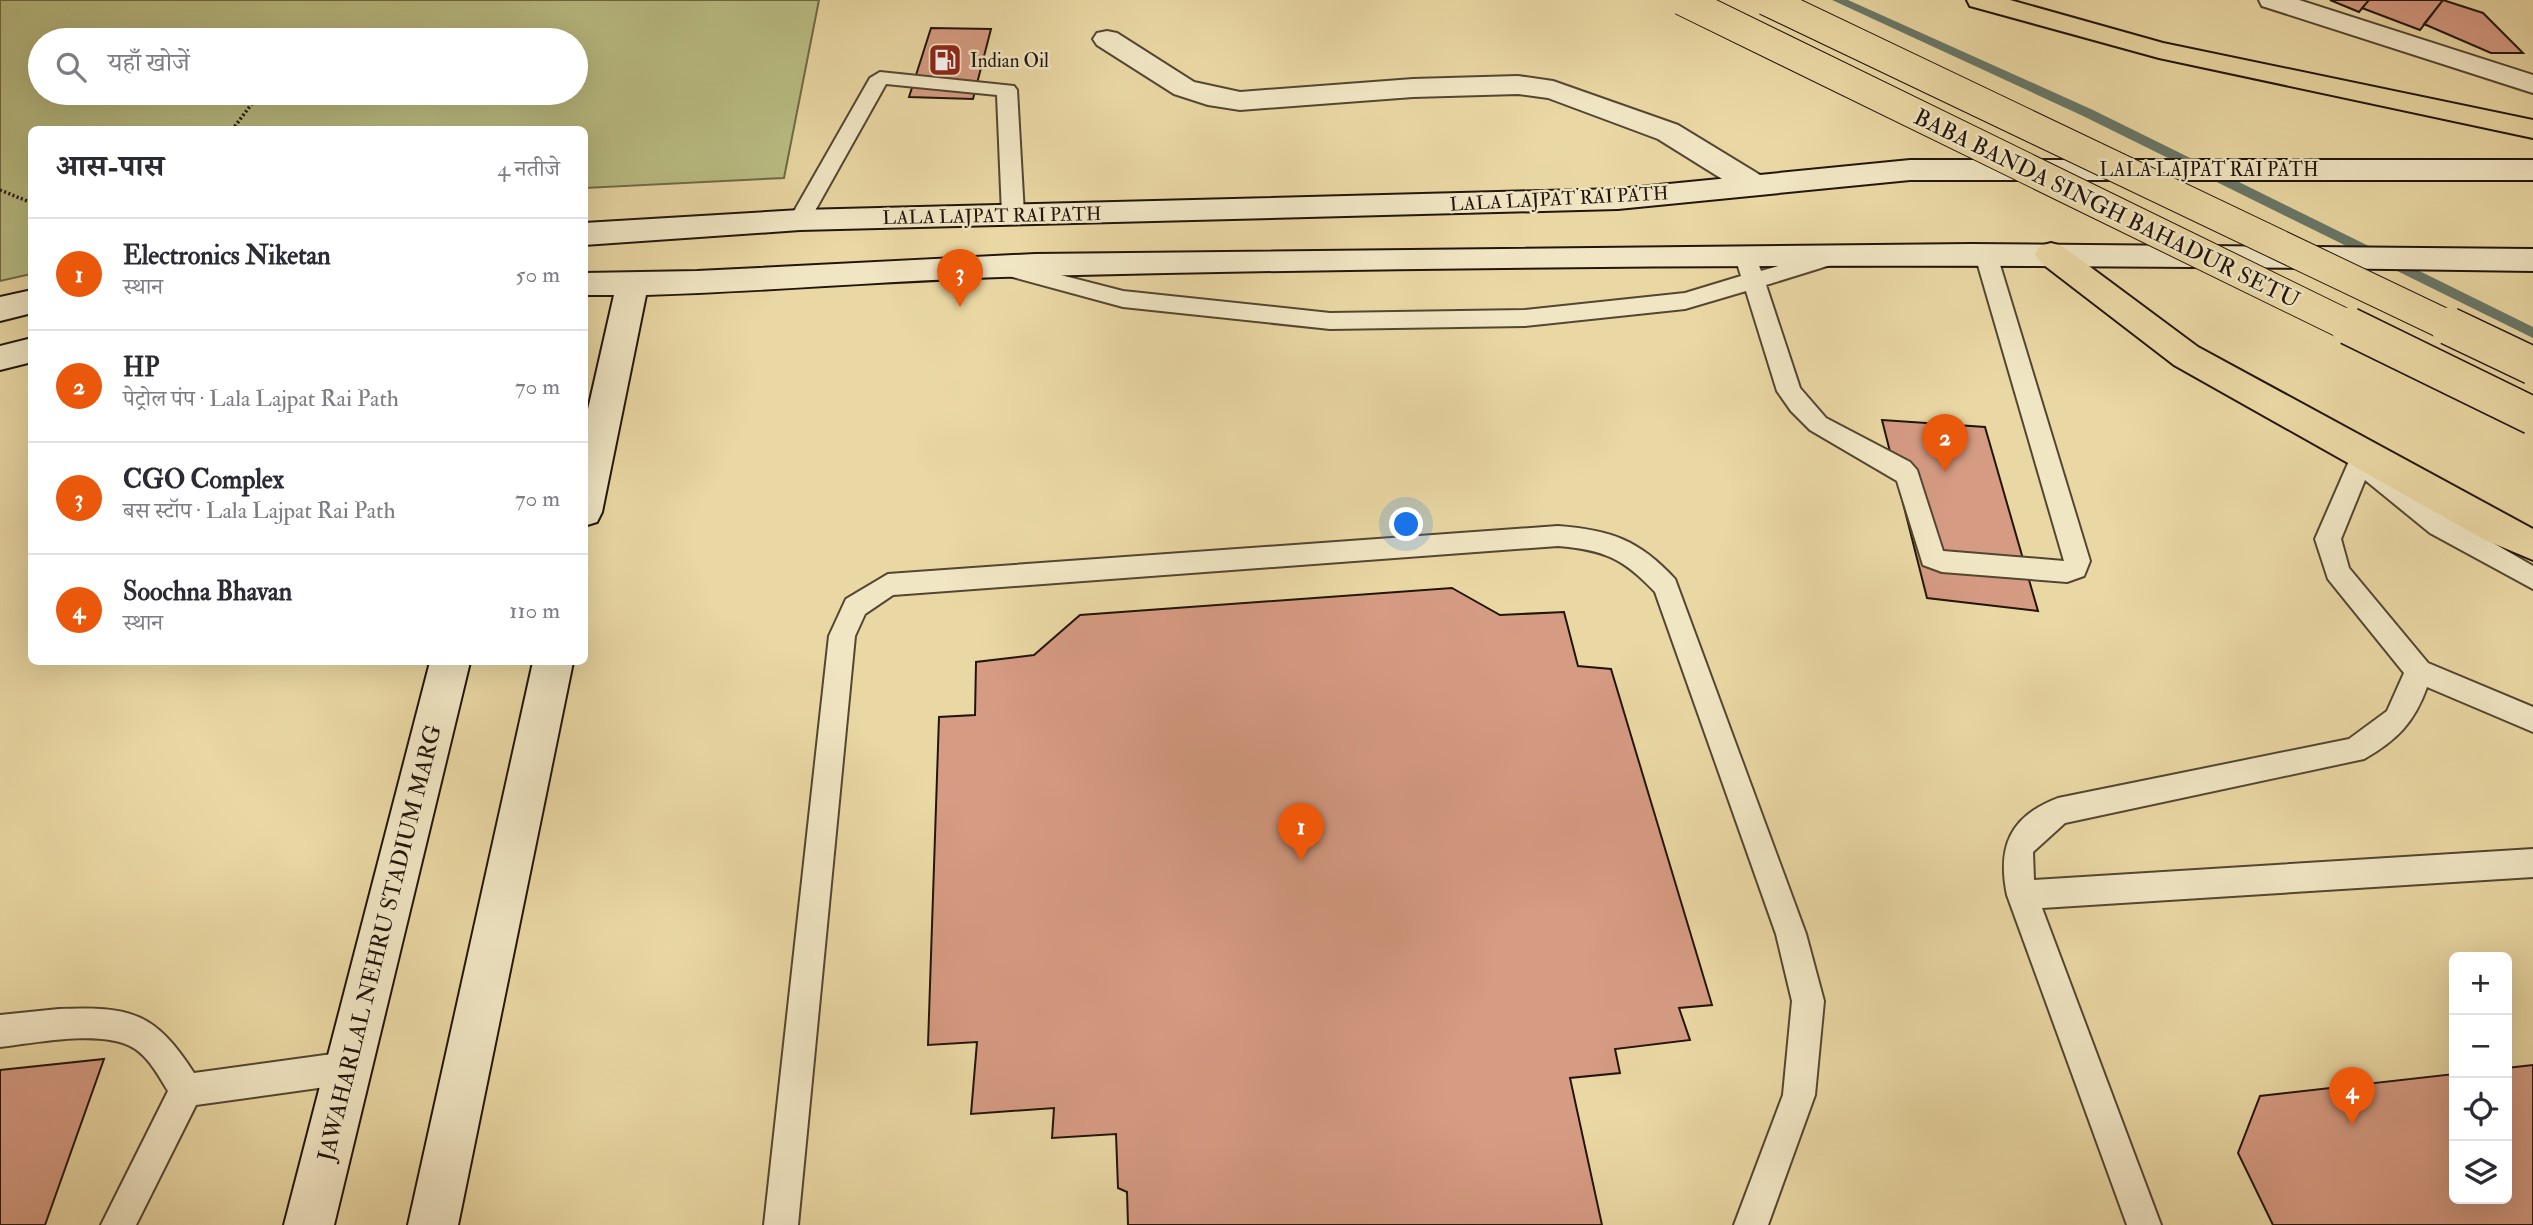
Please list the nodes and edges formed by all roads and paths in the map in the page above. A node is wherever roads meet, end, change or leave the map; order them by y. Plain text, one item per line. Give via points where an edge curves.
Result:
1 (1682, 0) edge
2 (1766, 0) edge
3 (1980, 0) edge
4 (2272, 0) edge
5 (1107, 39) dead end
6 (2533, 83) edge
7 (251, 105) edge
8 (235, 126) edge
9 (2533, 129) edge
10 (2533, 170) edge
11 (1754, 185) junction
12 (0, 190) edge
13 (28, 202) edge
14 (1013, 214) junction
15 (800, 219) junction
16 (588, 234) edge
17 (2051, 254) junction
18 (1986, 255) junction
19 (2533, 260) edge
20 (997, 266) junction
21 (1749, 269) junction
22 (588, 285) edge
23 (632, 285) junction
24 (28, 302) edge
25 (0, 309) edge
26 (28, 351) edge
27 (0, 358) edge
28 (2533, 366) edge
29 (2533, 416) edge
30 (2358, 456) junction
31 (588, 493) edge
32 (2533, 545) edge
33 (2533, 578) edge
34 (449, 665) edge
35 (552, 665) edge
36 (2418, 671) junction
37 (2533, 720) edge
38 (2533, 863) edge
39 (2022, 895) junction
40 (0, 1031) edge
41 (347, 1068) junction
42 (186, 1090) junction
43 (118, 1225) edge
44 (309, 1225) edge
45 (433, 1225) edge
46 (781, 1225) edge
47 (1751, 1225) edge
48 (2144, 1225) edge

1 - 29 highway, BABA BANDA SINGH BAHADUR SETU, bridge
2 - 28 highway, BABA BANDA SINGH BAHADUR SETU, bridge
3 - 9 highway via 2159,51
4 - 6 main road
5 - 11 main road via 1184,88 1240,100 1413,88 1518,85 1553,90 1668,132
7 - 8 path
10 - 11 main road, LALA LAJPAT RAI PATH, bridge via 1910,170
11 - 14 main road, LALA LAJPAT RAI PATH via 1618,199
12 - 13 path
14 - 15 main road, LALA LAJPAT RAI PATH
14 - 15 lane via 1007,90 880,78
15 - 16 main road, LALA LAJPAT RAI PATH
17 - 18 main road
17 - 19 main road, bridge
17 - 30 highway via 2186,356
18 - 21 main road via 1829,258
18 - 21 lane via 2077,561 2075,569 2067,572 1932,558 1908,477 1818,424 1789,391
20 - 21 main road via 1467,258
20 - 21 lane via 1123,299 1330,321 1525,318 1685,302
20 - 23 main road
22 - 23 main road
23 - 31 main road
24 - 25 main road
26 - 27 main road
30 - 32 highway
30 - 33 lane via 2378,479 2433,524
30 - 36 lane via 2328,539 2336,572
34 - 41 main road, JAWAHARLAL NEHRU STADIUM MARG
35 - 45 main road
36 - 37 lane
36 - 39 lane via 2408,705 2390,731 2354,750 2058,811 2033,829 2018,848 2015,862
38 - 39 lane
39 - 48 lane
40 - 42 lane via 102,1024 130,1031 154,1043
41 - 42 lane
41 - 44 main road, JAWAHARLAL NEHRU STADIUM MARG
42 - 43 lane
46 - 47 lane via 842,636 855,607 888,585 1558,536 1594,538 1630,551 1666,587 1791,934 1808,1001 1799,1095

